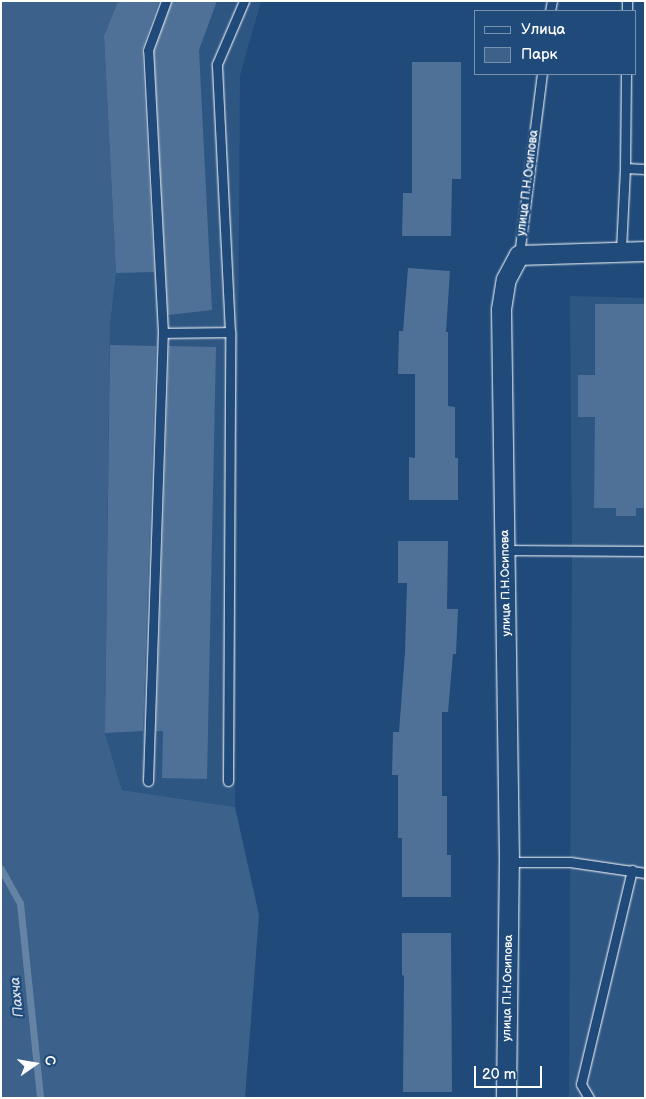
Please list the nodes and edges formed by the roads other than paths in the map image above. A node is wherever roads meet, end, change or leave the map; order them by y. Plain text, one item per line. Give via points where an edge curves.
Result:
1 (166, 1) edge
2 (244, 1) edge
3 (542, 75) edge
4 (626, 75) edge
5 (625, 168) junction
6 (645, 169) edge
7 (621, 250) junction
8 (645, 251) edge
9 (519, 255) junction
10 (163, 332) junction
11 (230, 332) junction
12 (506, 550) junction
13 (645, 551) edge
14 (148, 781) dead end
15 (228, 781) dead end
16 (509, 862) junction
17 (632, 870) junction
18 (645, 873) edge
19 (506, 1098) edge
20 (589, 1098) edge

1 - 10 lane via 148,50
2 - 11 lane via 217,64
3 - 9 lane, улица П.Н.Осипова
4 - 5 lane
5 - 6 lane
5 - 7 lane
7 - 8 street
7 - 9 street
9 - 12 street, улица П.Н.Осипова via 506,279 501,309
10 - 11 lane
10 - 14 lane
11 - 15 lane
12 - 13 lane
12 - 16 street, улица П.Н.Осипова
16 - 17 lane via 570,862
16 - 19 street, улица П.Н.Осипова
17 - 18 lane
17 - 20 lane via 581,1084

